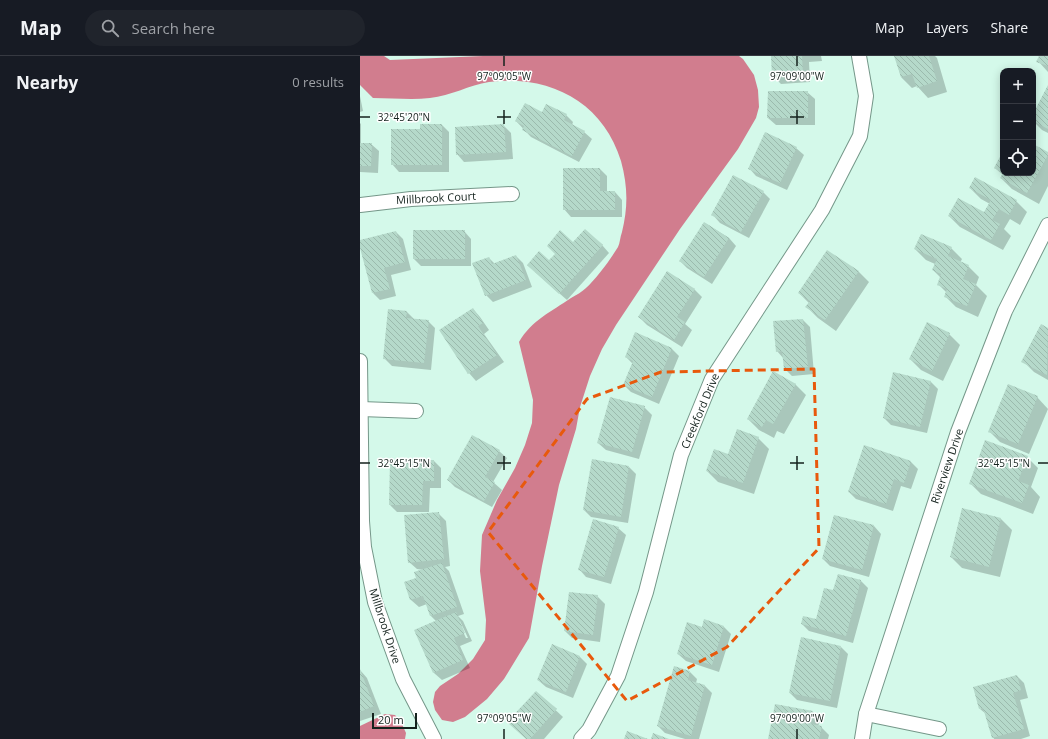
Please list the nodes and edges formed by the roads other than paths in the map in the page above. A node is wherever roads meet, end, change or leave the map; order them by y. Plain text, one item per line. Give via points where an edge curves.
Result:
1 (859, 56) edge
2 (512, 194) dead end
3 (360, 205) edge
4 (1048, 225) edge
5 (360, 361) edge
6 (361, 409) edge
7 (416, 411) dead end
8 (866, 714) junction
9 (939, 729) dead end
10 (434, 739) edge
11 (581, 739) edge
12 (862, 739) edge

1 - 11 street, Creekford Drive via 866,96 860,136 822,210 712,379 681,455 646,592 618,676 589,730
2 - 3 street, Millbrook Court via 411,199
4 - 8 street, Riverview Drive via 1006,311 958,432
5 - 6 street, Millbrook Drive
6 - 7 street
6 - 10 street, Millbrook Drive via 364,547 376,602 403,679
8 - 9 street
8 - 12 street, Riverview Drive

